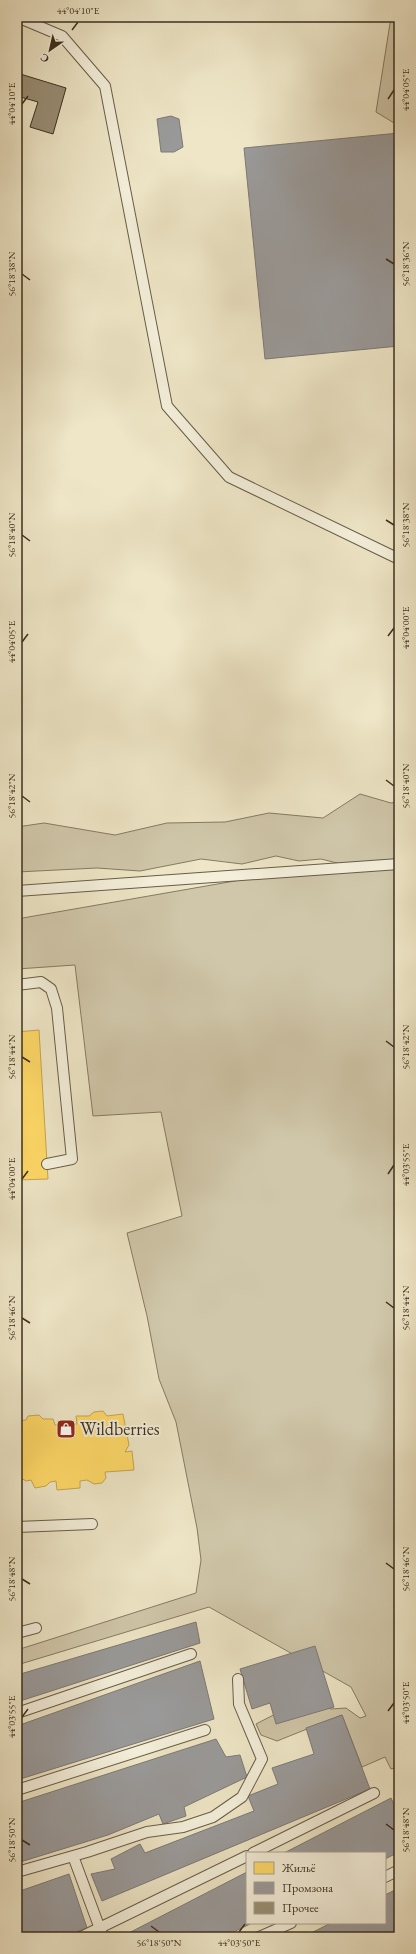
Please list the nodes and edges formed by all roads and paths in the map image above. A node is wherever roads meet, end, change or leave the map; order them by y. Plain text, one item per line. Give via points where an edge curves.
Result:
1 (17, 17) edge
2 (399, 559) edge
3 (399, 864) edge
4 (17, 891) edge
5 (17, 985) edge
6 (47, 1164) dead end
7 (92, 1524) dead end
8 (17, 1527) edge
9 (36, 1628) dead end
10 (17, 1633) edge
11 (191, 1654) dead end
12 (238, 1679) dead end
13 (17, 1713) edge
14 (205, 1730) dead end
15 (17, 1790) edge
16 (374, 1792) dead end
17 (254, 1852) edge
18 (73, 1856) junction
19 (246, 1857) edge
20 (399, 1870) edge
21 (17, 1872) edge
22 (386, 1876) edge
23 (289, 1924) edge
24 (101, 1933) edge
25 (81, 1937) edge
26 (259, 1937) edge

1 - 2 lane via 62,36 105,86 168,406 228,477
3 - 4 lane
5 - 6 lane via 41,982 51,989 57,1008 72,1159
7 - 8 lane
9 - 10 lane
11 - 13 lane
12 - 18 lane via 239,1704 262,1760 242,1797 213,1817 183,1827 147,1832
14 - 15 lane
16 - 17 lane
18 - 21 lane
18 - 24 lane
19 - 24 lane
20 - 22 lane
23 - 26 lane
24 - 25 lane

